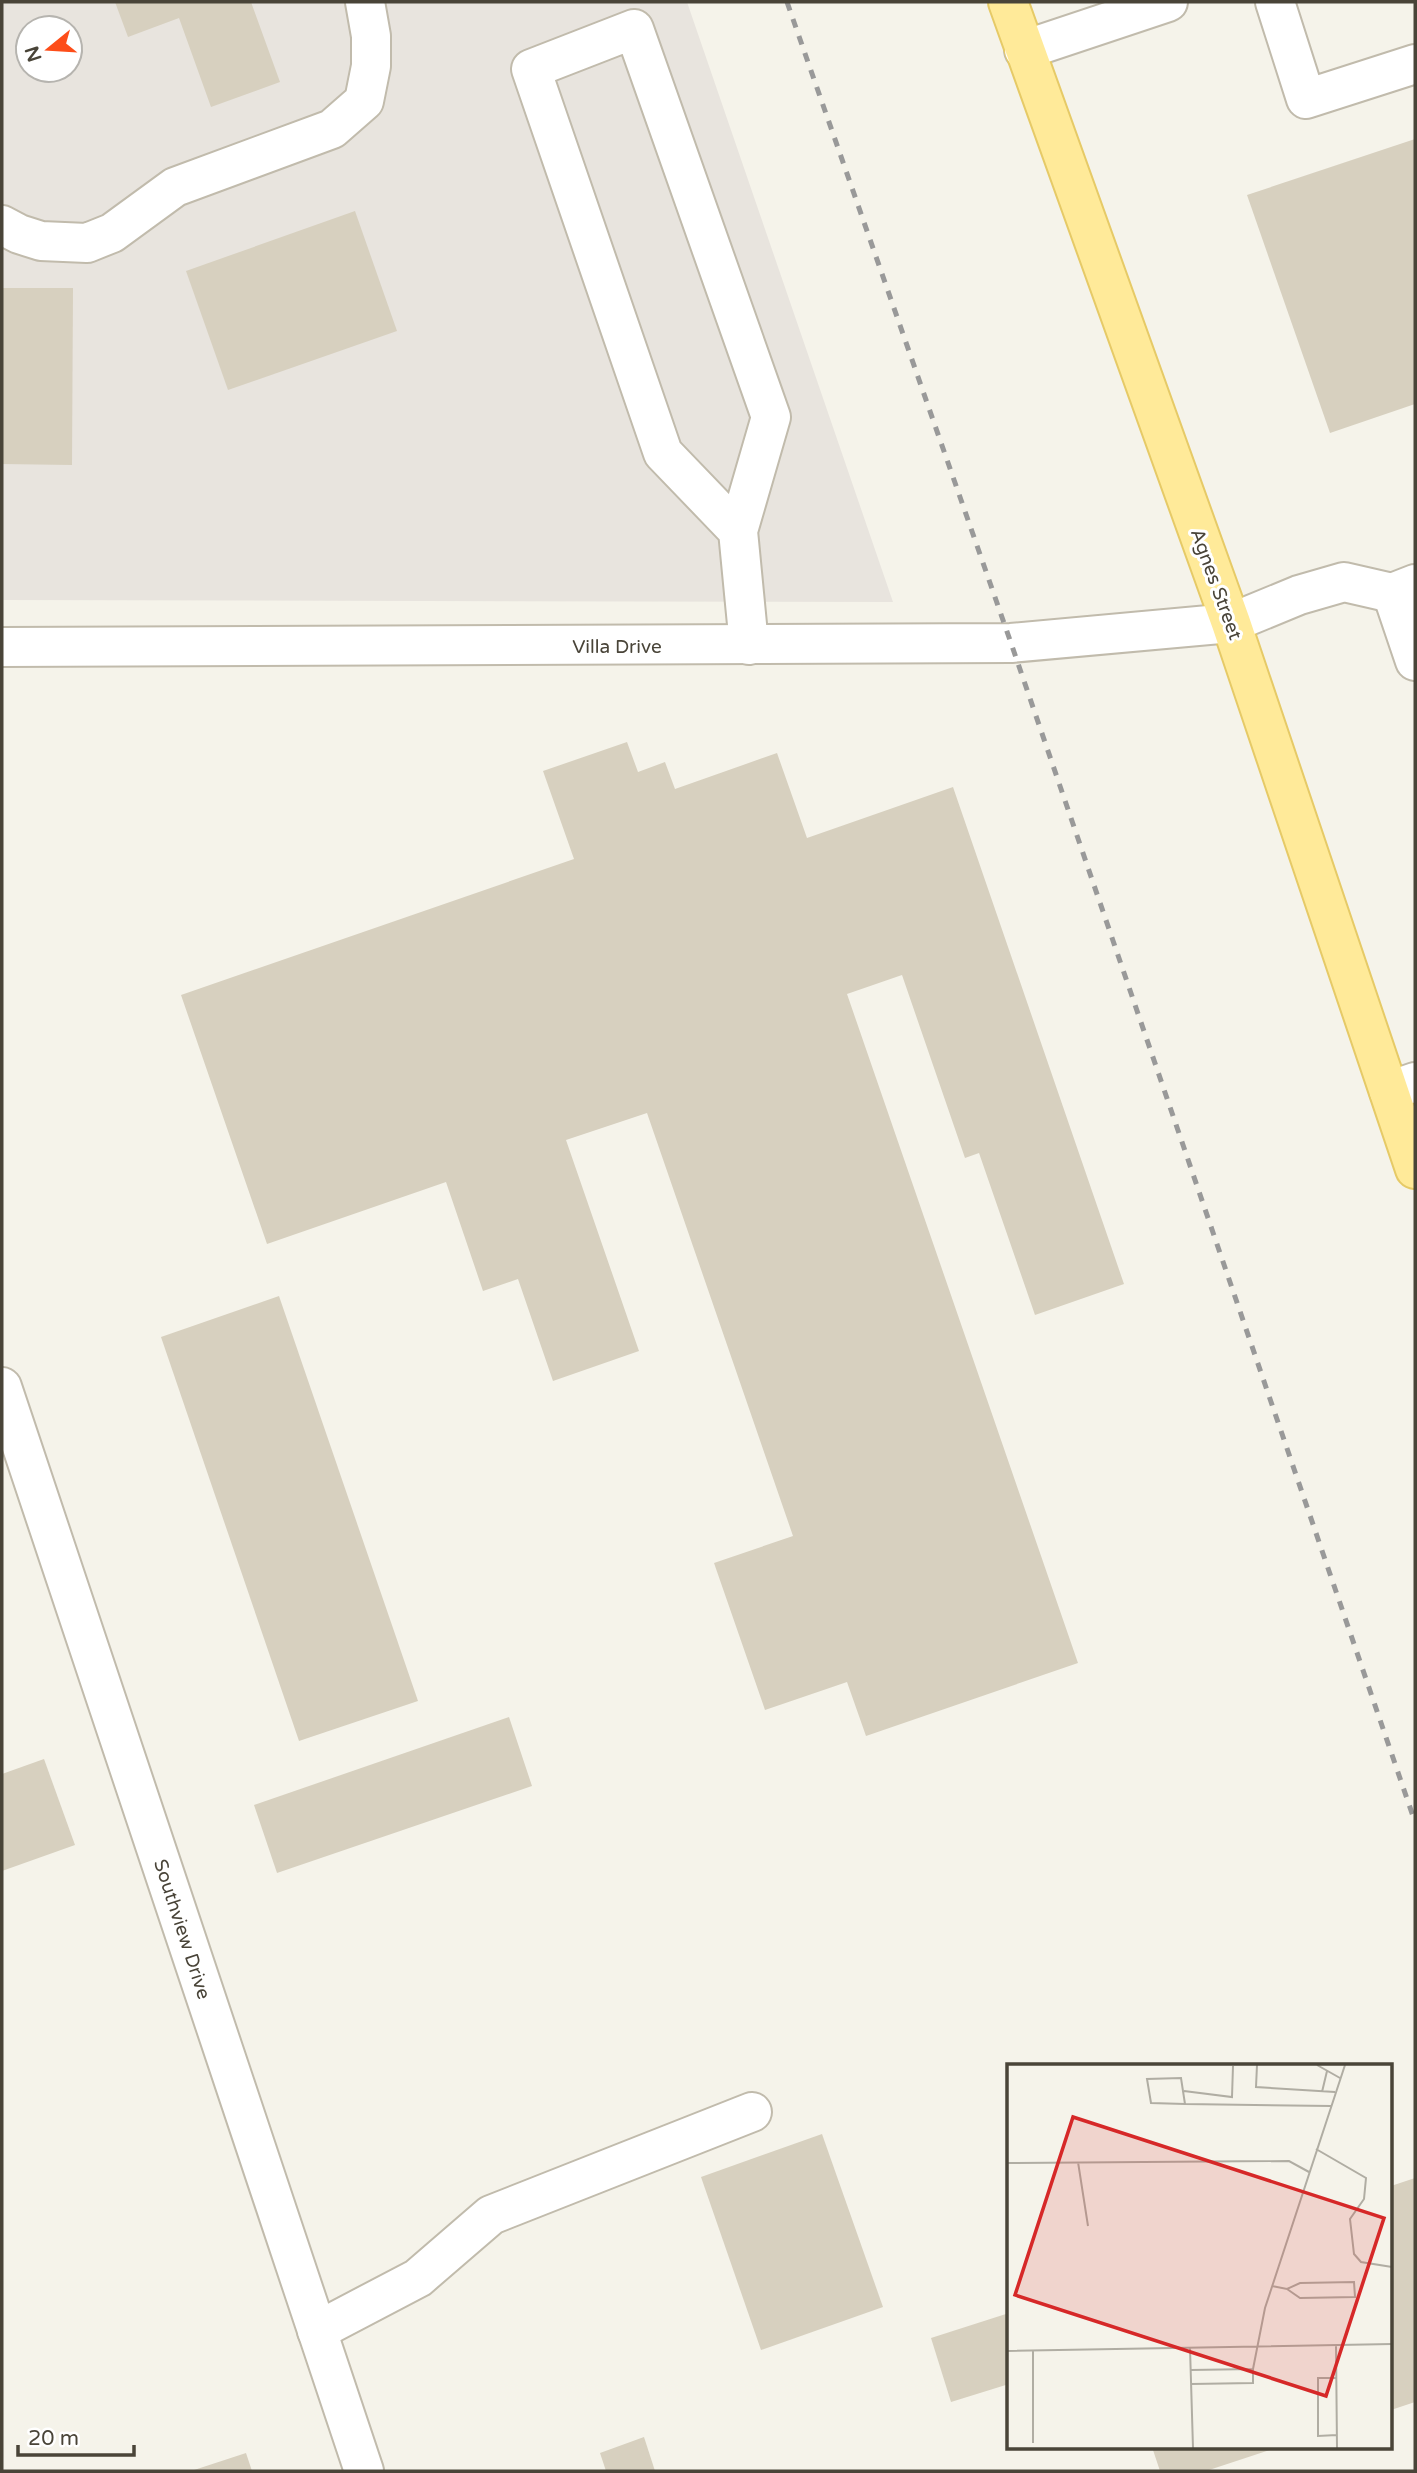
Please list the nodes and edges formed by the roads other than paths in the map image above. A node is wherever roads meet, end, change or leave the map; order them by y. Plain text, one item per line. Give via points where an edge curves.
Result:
1 (365, 2) edge
2 (1008, 2) edge
3 (1168, 2) edge
4 (1275, 2) edge
5 (1024, 50) junction
6 (1415, 64) edge
7 (2, 225) edge
8 (738, 531) junction
9 (1403, 589) edge
10 (1231, 622) junction
11 (749, 645) junction
12 (2, 647) edge
13 (1415, 661) edge
14 (1402, 1087) edge
15 (1415, 1169) edge
16 (2, 1387) edge
17 (752, 2112) dead end
18 (317, 2331) junction
19 (364, 2471) edge

1 - 7 street via 371,66 364,101 332,129 175,187 112,233 86,243 41,241
2 - 5 main road, Agnes Street
3 - 5 street
4 - 6 street via 1306,99
5 - 10 main road, Agnes Street
8 - 8 street via 663,453 531,69 634,29 771,418
8 - 11 street
9 - 10 street, Villa Drive via 1344,582
9 - 13 street
10 - 11 street, Villa Drive via 1011,643
10 - 14 main road, Agnes Street
11 - 12 street, Villa Drive
14 - 15 main road, Agnes Street
16 - 18 street, Southview Drive
17 - 18 street via 491,2215 418,2278
18 - 19 street, Southview Drive

